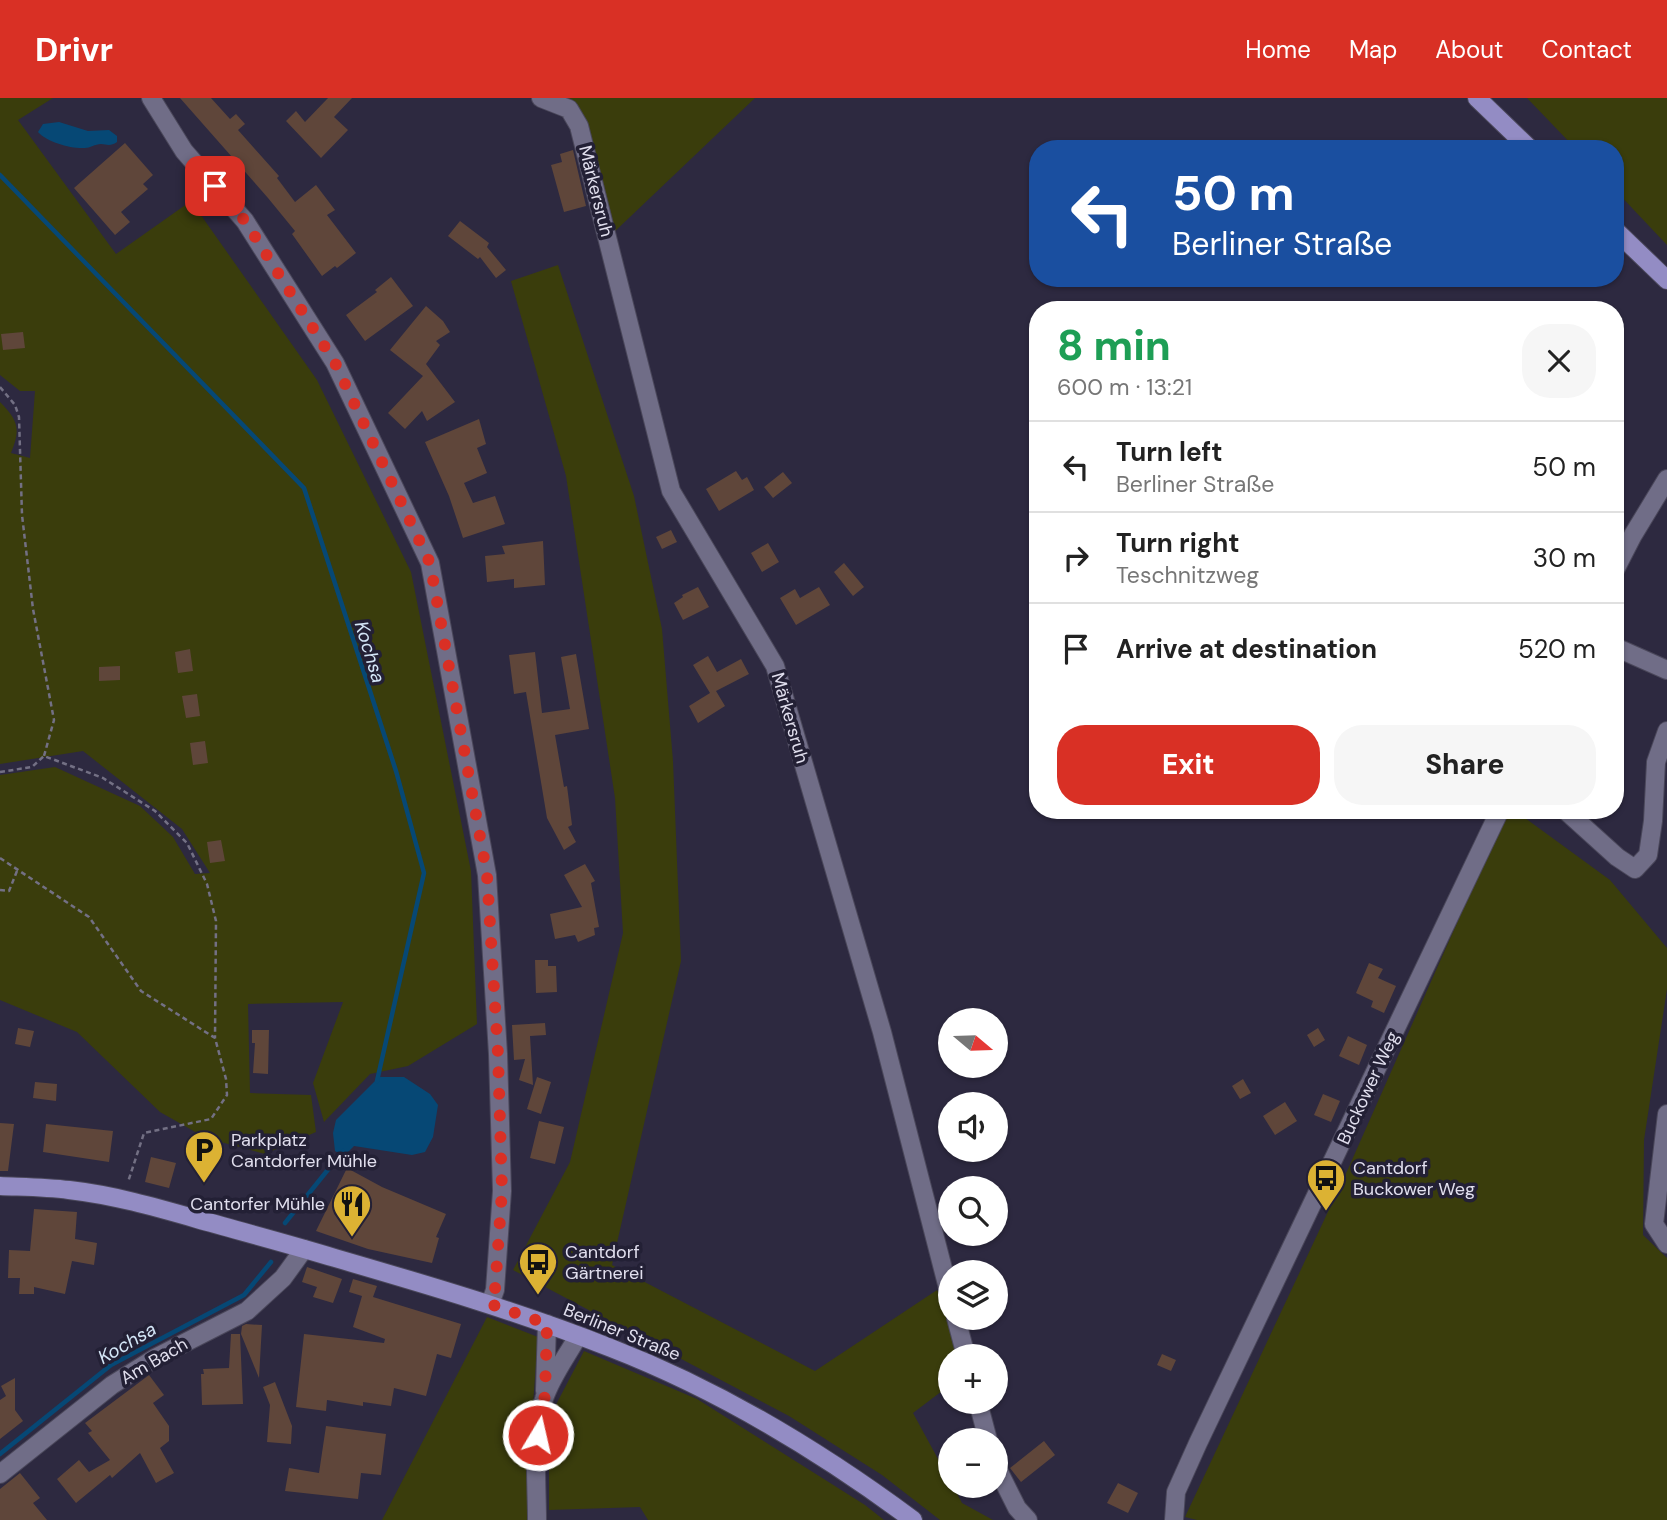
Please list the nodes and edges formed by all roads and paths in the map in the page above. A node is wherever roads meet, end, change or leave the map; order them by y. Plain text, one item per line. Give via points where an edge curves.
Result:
1 (151, 98) edge
2 (541, 98) edge
3 (1477, 98) edge
4 (1521, 140) edge
5 (1624, 239) edge
6 (1667, 280) edge
7 (0, 387) edge
8 (1667, 479) edge
9 (1624, 552) edge
10 (1624, 651) edge
11 (1667, 670) edge
12 (1667, 731) edge
13 (44, 756) junction
14 (0, 772) edge
15 (1661, 782) edge
16 (1496, 819) edge
17 (1580, 819) edge
18 (0, 858) edge
19 (16, 871) junction
20 (0, 890) edge
21 (215, 1038) junction
22 (1667, 1114) edge
23 (0, 1186) edge
24 (124, 1199) junction
25 (1667, 1244) edge
26 (304, 1249) junction
27 (941, 1260) edge
28 (490, 1304) junction
29 (547, 1324) junction
30 (578, 1336) junction
31 (545, 1395) junction
32 (0, 1474) edge
33 (1008, 1490) edge
34 (537, 1520) edge
35 (913, 1520) edge
36 (1028, 1520) edge
37 (1174, 1520) edge

1 - 28 street via 184,150 245,221 335,363 430,563 487,875 502,1191
2 - 27 street, Märkersruh via 569,109 579,126 671,491 775,666 882,1032
3 - 4 main road
5 - 6 main road
7 - 13 path via 19,417 22,515 54,720
8 - 9 street
10 - 11 street
12 - 15 street via 1656,762
13 - 14 path via 32,767
13 - 21 path via 103,778 155,811 187,843 207,884 216,921
15 - 17 street via 1648,855 1635,869
16 - 37 street, Buckower Weg via 1198,1443 1176,1492
18 - 19 path
19 - 20 path via 9,891
19 - 21 path via 89,917 141,991
21 - 24 path via 226,1095 211,1119 144,1133
22 - 25 street via 1654,1224
23 - 24 main road, Berliner Straße via 68,1189
24 - 26 main road, Berliner Straße
26 - 28 main road, Berliner Straße
26 - 32 street, Am Bach via 283,1278 247,1311 112,1385
28 - 29 main road, Berliner Straße
29 - 30 main road, Berliner Straße
29 - 31 street
30 - 31 street
30 - 35 main road, Berliner Straße via 687,1381 745,1412 820,1454
31 - 34 street via 538,1435
33 - 36 street

